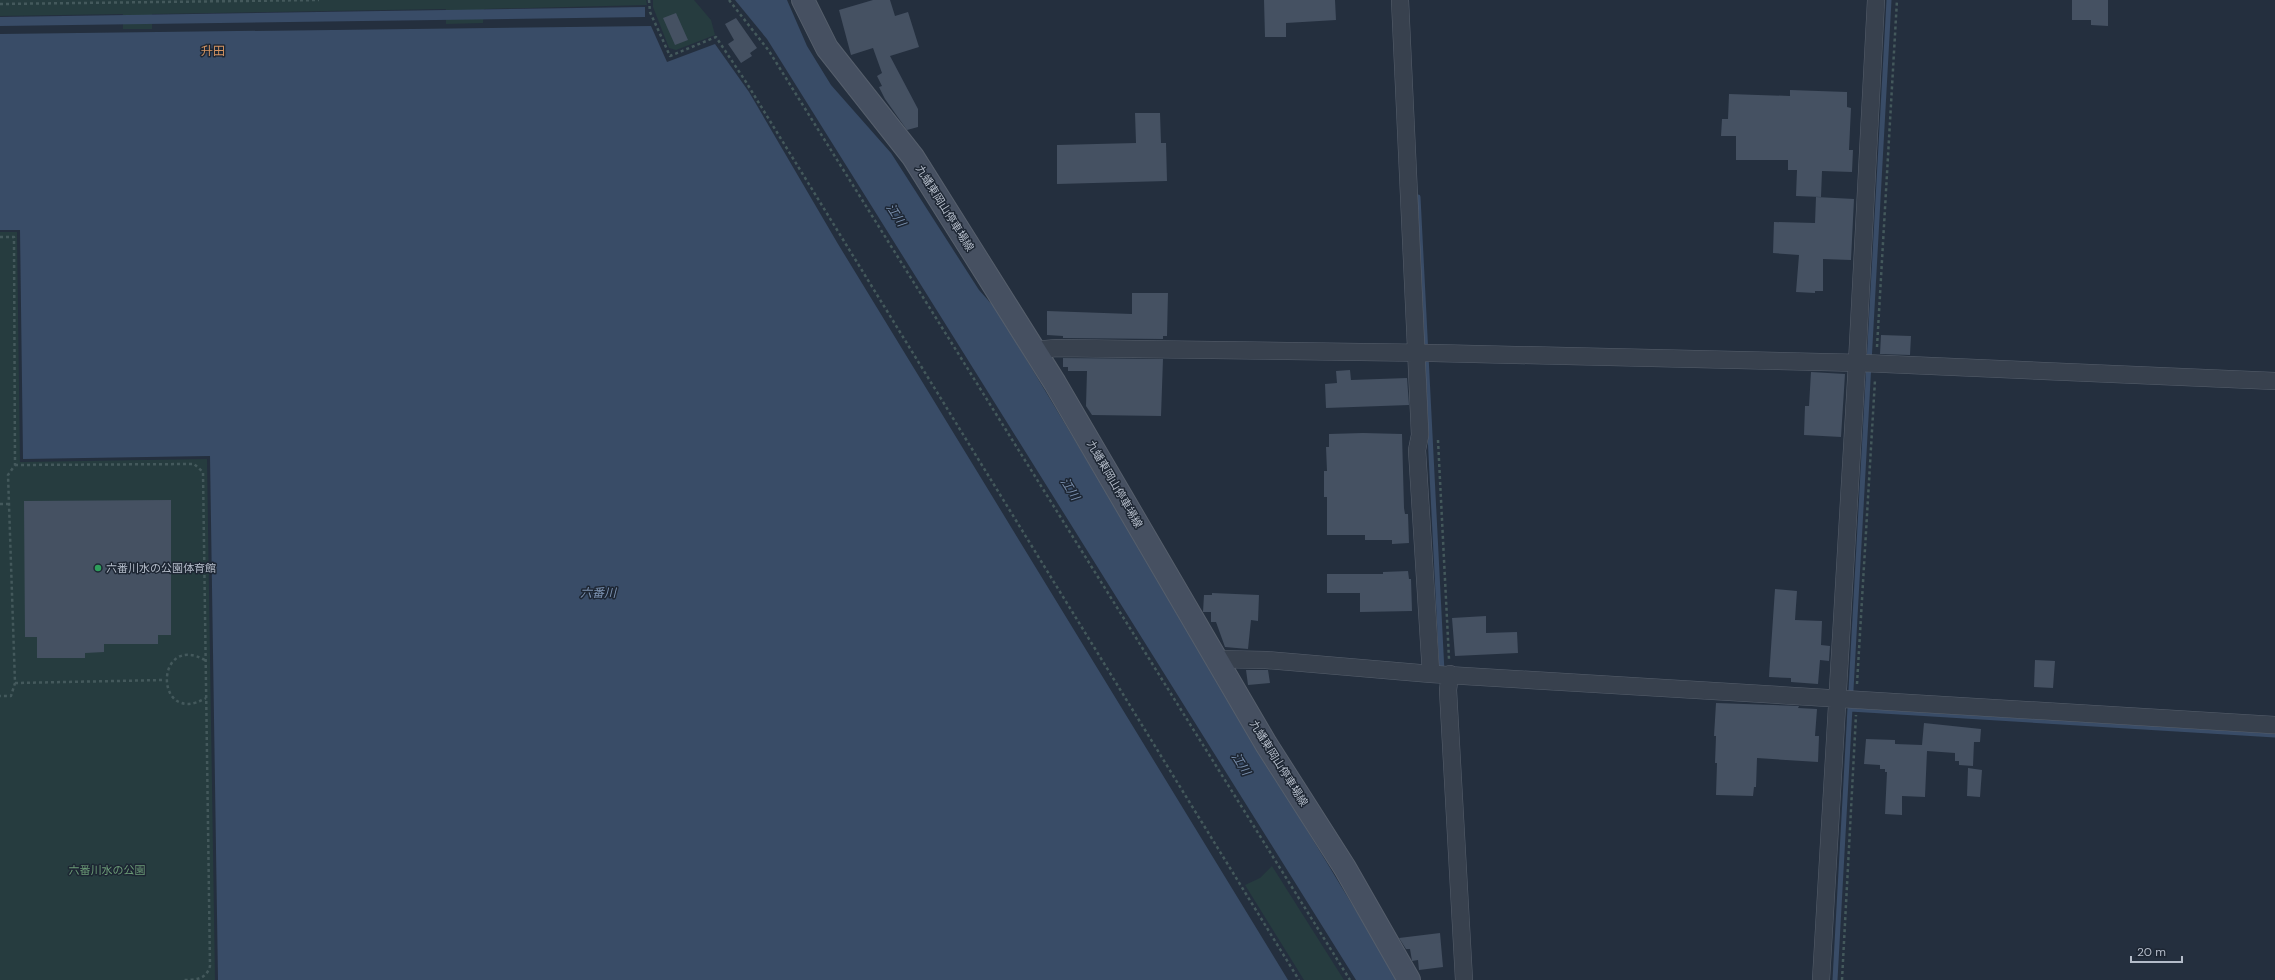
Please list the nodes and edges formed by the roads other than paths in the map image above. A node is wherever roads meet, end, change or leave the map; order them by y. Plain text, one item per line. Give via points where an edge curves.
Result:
1 (803, 0) edge
2 (1400, 0) edge
3 (1876, 0) edge
4 (1034, 350) junction
5 (1422, 353) junction
6 (1865, 363) junction
7 (2275, 381) edge
8 (1216, 659) junction
9 (1441, 674) junction
10 (1848, 702) junction
11 (2275, 725) edge
12 (1409, 980) edge
13 (1464, 980) edge
14 (1820, 980) edge

1 - 4 main road, 九蟠東岡山停車場線 via 828,48 913,157
2 - 5 street
3 - 6 street
4 - 5 street via 1057,348
4 - 8 main road, 九蟠東岡山停車場線
5 - 6 street
5 - 9 street via 1420,435 1417,450
6 - 7 street
6 - 10 street
8 - 9 street via 1266,660
8 - 12 main road, 九蟠東岡山停車場線 via 1266,744 1345,868
9 - 10 street
9 - 13 street via 1448,690
10 - 11 street
10 - 14 street

